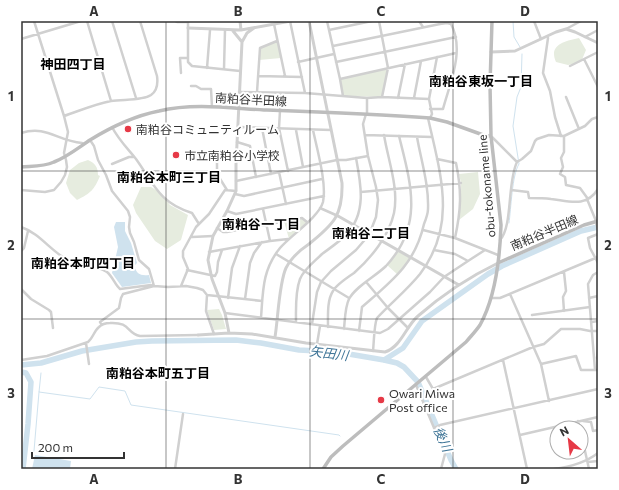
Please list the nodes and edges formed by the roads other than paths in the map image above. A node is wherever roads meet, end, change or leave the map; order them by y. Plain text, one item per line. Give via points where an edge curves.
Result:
1 (34, 21) edge
2 (81, 21) edge
3 (86, 21) edge
4 (112, 21) edge
5 (140, 21) edge
6 (175, 21) edge
7 (240, 21) edge
8 (290, 21) edge
9 (309, 21) edge
10 (327, 21) edge
11 (372, 21) edge
12 (379, 21) edge
13 (419, 21) edge
14 (492, 21) edge
15 (534, 21) edge
16 (581, 21) edge
17 (188, 22) edge
18 (274, 24) junction
19 (423, 27) junction
20 (188, 28) junction
21 (254, 28) junction
22 (566, 29) junction
23 (210, 30) junction
24 (225, 30) junction
25 (241, 30) junction
26 (329, 30) junction
27 (598, 30) edge
28 (232, 31) junction
29 (38, 34) junction
30 (382, 36) junction
31 (456, 37) junction
32 (585, 37) junction
33 (548, 38) dead end
34 (21, 39) edge
35 (542, 39) junction
36 (277, 41) junction
37 (242, 42) junction
38 (598, 43) edge
39 (333, 46) junction
40 (385, 52) junction
41 (491, 52) junction
42 (598, 52) edge
43 (456, 53) junction
44 (334, 54) junction
45 (437, 57) junction
46 (188, 58) junction
47 (315, 58) junction
48 (584, 59) junction
49 (421, 61) junction
50 (298, 62) junction
51 (336, 62) junction
52 (405, 64) junction
53 (570, 66) dead end
54 (207, 68) junction
55 (388, 68) junction
56 (224, 69) junction
57 (240, 71) junction
58 (181, 73) dead end
59 (258, 76) junction
60 (285, 76) junction
61 (302, 77) junction
62 (340, 79) junction
63 (191, 86) dead end
64 (598, 87) edge
65 (239, 92) junction
66 (257, 92) junction
67 (281, 92) junction
68 (305, 94) junction
69 (324, 95) junction
70 (343, 96) junction
71 (382, 97) junction
72 (566, 97) dead end
73 (136, 98) junction
74 (367, 98) junction
75 (398, 98) junction
76 (414, 98) junction
77 (429, 99) junction
78 (111, 101) junction
79 (212, 107) junction
80 (239, 109) junction
81 (430, 109) junction
82 (280, 111) junction
83 (328, 113) junction
84 (367, 114) junction
85 (64, 116) junction
86 (598, 117) edge
87 (429, 118) junction
88 (112, 127) junction
89 (238, 127) junction
90 (262, 128) junction
91 (279, 128) junction
92 (579, 129) junction
93 (296, 130) junction
94 (313, 130) junction
95 (331, 130) junction
96 (21, 134) edge
97 (365, 135) junction
98 (384, 135) junction
99 (399, 136) junction
100 (491, 136) junction
101 (563, 136) junction
102 (417, 137) junction
103 (432, 137) junction
104 (66, 140) junction
105 (90, 140) junction
106 (237, 142) junction
107 (83, 144) junction
108 (218, 151) dead end
109 (368, 156) junction
110 (65, 157) junction
111 (134, 157) junction
112 (356, 158) junction
113 (437, 159) junction
114 (337, 160) junction
115 (517, 162) junction
116 (112, 164) dead end
117 (320, 164) junction
118 (21, 167) edge
119 (303, 167) junction
120 (288, 171) junction
121 (280, 172) junction
122 (271, 174) junction
123 (256, 177) junction
124 (322, 179) junction
125 (236, 181) junction
126 (461, 183) junction
127 (442, 184) junction
128 (426, 186) junction
129 (283, 188) junction
130 (410, 188) junction
131 (394, 189) junction
132 (598, 189) edge
133 (21, 190) edge
134 (228, 190) junction
135 (377, 190) junction
136 (511, 190) junction
137 (235, 192) junction
138 (361, 192) junction
139 (324, 196) junction
140 (587, 199) junction
141 (286, 204) junction
142 (320, 208) junction
143 (263, 209) junction
144 (227, 211) junction
145 (338, 216) junction
146 (307, 222) junction
147 (597, 222) edge
148 (199, 224) junction
149 (266, 224) junction
150 (353, 225) junction
151 (506, 225) junction
152 (501, 226) junction
153 (21, 227) edge
154 (217, 228) junction
155 (598, 229) edge
156 (423, 230) junction
157 (28, 231) junction
158 (440, 234) junction
159 (598, 234) edge
160 (369, 235) junction
161 (213, 236) junction
162 (191, 237) junction
163 (455, 238) junction
164 (289, 239) junction
165 (270, 240) junction
166 (500, 240) junction
167 (262, 242) junction
168 (381, 242) junction
169 (240, 246) junction
170 (222, 250) junction
171 (434, 250) junction
172 (485, 250) junction
173 (21, 251) edge
174 (398, 251) junction
175 (209, 252) junction
176 (276, 254) junction
177 (498, 255) junction
178 (597, 258) edge
179 (411, 259) junction
180 (468, 261) junction
181 (290, 262) junction
182 (598, 262) edge
183 (498, 264) junction
184 (425, 266) junction
185 (188, 270) junction
186 (304, 272) junction
187 (564, 272) junction
188 (598, 272) edge
189 (211, 276) junction
190 (444, 276) junction
191 (321, 282) junction
192 (367, 283) junction
193 (459, 285) junction
194 (154, 286) junction
195 (181, 286) junction
196 (21, 289) edge
197 (334, 289) junction
198 (510, 294) junction
199 (207, 295) junction
200 (377, 295) junction
201 (219, 296) junction
202 (598, 296) edge
203 (228, 298) junction
204 (350, 298) junction
205 (491, 298) junction
206 (589, 298) junction
207 (245, 299) junction
208 (262, 301) junction
209 (590, 307) junction
210 (388, 308) junction
211 (564, 311) junction
212 (225, 313) junction
213 (532, 314) dead end
214 (261, 318) junction
215 (399, 319) junction
216 (278, 320) junction
217 (598, 321) edge
218 (296, 322) junction
219 (592, 322) junction
220 (312, 324) junction
221 (102, 325) junction
222 (320, 326) junction
223 (328, 326) junction
224 (53, 328) dead end
225 (408, 328) junction
226 (344, 329) junction
227 (359, 331) junction
228 (598, 331) edge
229 (593, 332) junction
230 (229, 333) junction
231 (376, 333) junction
232 (214, 334) junction
233 (198, 335) joint
234 (275, 337) junction
235 (86, 344) junction
236 (318, 344) junction
237 (533, 347) junction
238 (598, 350) edge
239 (373, 352) junction
240 (21, 360) edge
241 (503, 360) junction
242 (598, 360) edge
243 (89, 364) dead end
244 (541, 364) junction
245 (596, 370) edge
246 (426, 377) junction
247 (416, 385) junction
248 (598, 389) edge
249 (550, 401) junction
250 (513, 408) junction
251 (183, 414) dead end
252 (598, 417) edge
253 (583, 420) edge
254 (589, 422) edge
255 (434, 428) junction
256 (549, 428) edge
257 (598, 430) edge
258 (520, 435) junction
259 (598, 453) edge
260 (587, 461) junction
261 (598, 461) edge
262 (175, 469) edge
263 (322, 469) edge
264 (441, 469) edge
265 (527, 469) edge
266 (554, 469) edge
267 (589, 469) edge

1 - 29 street
2 - 29 street
3 - 78 street
4 - 73 street
5 - 73 street via 158,82 152,94
6 - 17 street
7 - 25 street
8 - 18 street
8 - 50 street
9 - 47 street
10 - 26 street
11 - 26 street
12 - 30 street
13 - 19 street
14 - 41 main road, obu-tokoname line
15 - 35 street
16 - 22 street
17 - 20 street
18 - 21 street
18 - 36 street
19 - 30 street
19 - 31 street via 447,22 451,24
20 - 23 street
20 - 46 street
21 - 25 street
21 - 37 street via 247,33
22 - 32 street
22 - 35 street
23 - 24 street
23 - 54 street
24 - 28 street
24 - 56 street
25 - 28 street
26 - 39 street
27 - 32 street
28 - 37 street
29 - 34 street
29 - 85 street
30 - 39 street
30 - 40 street
31 - 40 street
31 - 43 street
32 - 38 street
33 - 101 street via 543,73 550,91 554,117
35 - 41 street via 515,51
36 - 59 street via 260,48
36 - 60 street
37 - 57 street
39 - 44 street
40 - 51 street
40 - 55 street
41 - 100 main road, obu-tokoname line
42 - 48 street
43 - 45 street
43 - 81 street via 443,109
44 - 47 street
44 - 51 street
45 - 49 street
45 - 77 street
46 - 54 street via 192,66
46 - 58 street via 180,58
47 - 50 street
47 - 69 street
48 - 53 street
48 - 64 street
49 - 52 street
49 - 76 street
50 - 61 street
51 - 62 street
52 - 55 street
52 - 75 street
54 - 56 street
55 - 62 street
55 - 71 street
56 - 57 street
57 - 65 street
59 - 60 street
59 - 66 street
60 - 61 street
61 - 68 street
62 - 70 street
63 - 79 street via 211,89
65 - 66 street
65 - 80 street
66 - 67 street
67 - 68 street
67 - 82 street
68 - 69 street
69 - 70 street
69 - 83 street
70 - 74 street
71 - 74 street
71 - 75 street
72 - 92 street
73 - 78 street
74 - 84 street
75 - 76 street
76 - 77 street
77 - 81 street
78 - 85 street
79 - 80 main road, 南粕谷半田線
79 - 88 main road, 南粕谷半田線 via 160,110
80 - 82 main road, 南粕谷半田線
80 - 89 street
81 - 87 street via 432,114
82 - 83 main road, 南粕谷半田線
82 - 91 street
83 - 84 main road, 南粕谷半田線
83 - 95 street
84 - 87 main road, 南粕谷半田線
84 - 97 street via 363,124
85 - 104 street via 68,132
86 - 92 street
87 - 100 main road, 南粕谷半田線
87 - 103 street
88 - 105 main road, 南粕谷半田線
88 - 111 street
89 - 90 street
89 - 106 street
90 - 91 street
90 - 122 street
91 - 93 street
91 - 120 street
92 - 101 street
93 - 94 street
93 - 119 street
94 - 95 street
94 - 117 street
95 - 114 street
96 - 104 street via 38,130
97 - 98 street
97 - 109 street
98 - 99 street
98 - 131 street
99 - 102 street
99 - 130 street
100 - 115 street
100 - 152 main road, obu-tokoname line
101 - 115 street via 549,135 537,139 531,151
101 - 140 street via 563,167 560,174 565,177 566,185 580,188
102 - 103 street
102 - 128 street
103 - 113 street
104 - 107 street
104 - 110 street
105 - 107 main road, 南粕谷半田線
105 - 194 street via 112,191 128,211 129,230 138,260 148,269
106 - 123 street via 250,146
106 - 125 street
107 - 110 main road, 南粕谷半田線
108 - 134 street via 217,174
109 - 112 street
109 - 135 street
110 - 118 main road, 南粕谷半田線 via 48,164
110 - 133 street via 66,170 56,188 45,192
111 - 116 street
111 - 148 street via 163,197 192,213
112 - 114 street
112 - 138 street
113 - 126 street via 456,163
113 - 127 street
114 - 117 street
114 - 145 street via 343,197
115 - 136 street
117 - 119 street
117 - 124 street
119 - 120 street
120 - 121 street
121 - 122 street
121 - 129 street
122 - 123 street
123 - 125 street
124 - 129 street
124 - 139 street
125 - 137 street
126 - 127 street
126 - 163 street
127 - 128 street
127 - 158 street via 443,215
128 - 130 street
128 - 156 street via 428,209
129 - 137 street via 244,196
129 - 141 street
130 - 131 street
130 - 174 street via 410,222
131 - 135 street
131 - 168 street via 392,223
132 - 140 street
134 - 137 street
134 - 148 street via 220,195 209,214
135 - 138 street
135 - 160 street via 377,212
136 - 140 street via 528,192 529,198 571,203
136 - 151 street
137 - 144 street
138 - 150 street via 361,204
139 - 141 street
139 - 142 street
140 - 147 street
141 - 143 street
142 - 145 street
142 - 146 street
143 - 144 street via 236,214
143 - 149 street
144 - 154 street
145 - 150 street
145 - 181 street
146 - 149 street via 302,218
146 - 164 street
147 - 155 street
147 - 183 main road, 南粕谷半田線 via 574,229
148 - 162 street
149 - 154 street via 227,232
149 - 165 street
150 - 160 street
150 - 186 street
151 - 152 street
151 - 166 street
152 - 166 main road, obu-tokoname line
153 - 157 street
154 - 161 street
156 - 158 street
156 - 179 street
157 - 173 street
157 - 194 street via 64,258 108,273 120,290
158 - 163 street
158 - 171 street
159 - 178 street via 588,238 590,248
160 - 168 street
160 - 191 street
161 - 162 street
161 - 175 street
162 - 185 street via 182,257
163 - 172 street
164 - 165 street
164 - 176 street
165 - 167 street
166 - 177 main road, obu-tokoname line
167 - 169 street
167 - 207 street via 250,264
168 - 174 street
168 - 197 street via 367,260
169 - 170 street
169 - 203 street via 232,268
170 - 175 street
170 - 189 street via 217,272 215,276
171 - 180 street via 454,254
171 - 184 street
172 - 177 street
172 - 180 street
174 - 179 street
174 - 192 street
175 - 189 street
176 - 181 street
176 - 208 street via 267,270
177 - 183 main road, obu-tokoname line
178 - 182 street
178 - 187 street
179 - 184 street
179 - 200 street
180 - 190 street
181 - 186 street
181 - 216 street via 282,282
183 - 193 street
183 - 205 main road, obu-tokoname line
184 - 190 street
184 - 210 street
185 - 189 street
185 - 195 street
186 - 191 street
186 - 218 street via 298,287
187 - 198 street
187 - 211 street
188 - 206 street via 588,284
189 - 201 street
190 - 193 street
190 - 215 street
191 - 197 street
191 - 220 street
192 - 200 street
192 - 204 street
193 - 225 street via 417,317
194 - 195 street
194 - 221 street via 123,294 119,308 100,322
195 - 199 street via 197,288
196 - 224 street via 50,311
197 - 204 street
197 - 223 street via 330,300
198 - 205 street
198 - 237 street
199 - 201 street
199 - 232 street via 206,311
200 - 210 street
200 - 227 street via 362,307
201 - 203 street
201 - 212 street
202 - 206 street
203 - 207 street
204 - 226 street
205 - 246 main road, obu-tokoname line via 475,332
206 - 209 street
207 - 208 street
208 - 214 street
209 - 211 street
209 - 219 street
210 - 215 street
210 - 231 street via 376,322
211 - 213 street
212 - 214 street
212 - 230 street
214 - 216 street
215 - 225 street
215 - 231 street via 383,332
216 - 218 street
216 - 234 street
217 - 219 street
218 - 220 street
219 - 229 street
220 - 222 street
221 - 233 street via 120,323 140,336
221 - 235 street via 96,329
222 - 223 street
222 - 236 street
223 - 226 street
225 - 239 street via 389,351
226 - 227 street
227 - 231 street
228 - 229 street
229 - 237 street via 561,328 544,344
229 - 245 street
230 - 232 street
230 - 234 street
231 - 239 street
232 - 233 street
234 - 236 street
235 - 240 street via 47,356
235 - 243 street
236 - 239 street
237 - 241 street
237 - 244 street
238 - 242 street
241 - 246 street via 433,389
241 - 250 street
244 - 245 street via 576,356 581,370
244 - 249 street
246 - 247 main road, obu-tokoname line
247 - 255 street
247 - 263 main road, obu-tokoname line via 343,446
248 - 249 street
249 - 250 street
250 - 255 street
250 - 258 street
251 - 262 street
252 - 253 street
254 - 257 street via 592,431
255 - 264 street via 445,454
256 - 258 street
258 - 265 street
259 - 260 street
260 - 261 street
260 - 266 street
260 - 267 street

